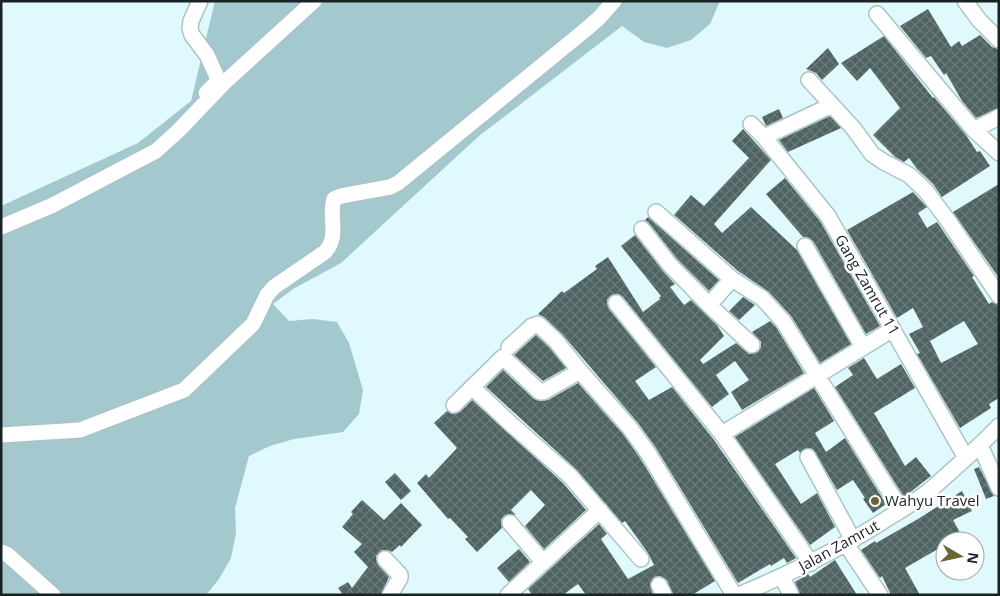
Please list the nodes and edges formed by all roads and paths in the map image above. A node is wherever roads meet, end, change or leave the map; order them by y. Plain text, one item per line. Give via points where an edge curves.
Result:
1 (200, 1) edge
2 (314, 1) edge
3 (614, 1) edge
4 (965, 1) edge
5 (876, 14) dead end
6 (999, 40) edge
7 (215, 72) junction
8 (235, 74) junction
9 (809, 80) dead end
10 (832, 105) junction
11 (999, 117) edge
12 (751, 124) dead end
13 (974, 130) junction
14 (764, 137) junction
15 (999, 153) edge
16 (656, 212) dead end
17 (1, 216) edge
18 (1, 228) edge
19 (642, 229) dead end
20 (805, 246) dead end
21 (732, 279) junction
22 (999, 296) edge
23 (616, 303) dead end
24 (709, 305) junction
25 (893, 329) junction
26 (752, 345) dead end
27 (863, 346) junction
28 (508, 347) dead end
29 (580, 371) junction
30 (817, 375) junction
31 (472, 387) junction
32 (454, 406) dead end
33 (999, 426) edge
34 (722, 434) junction
35 (1, 435) edge
36 (980, 445) junction
37 (808, 457) dead end
38 (966, 458) junction
39 (999, 488) edge
40 (600, 510) junction
41 (901, 510) junction
42 (510, 523) dead end
43 (850, 542) junction
44 (1, 552) edge
45 (385, 559) dead end
46 (642, 559) dead end
47 (543, 562) junction
48 (811, 563) junction
49 (782, 577) junction
50 (53, 595) edge
51 (390, 595) edge
52 (508, 595) edge
53 (734, 595) edge
54 (739, 595) edge
55 (792, 595) edge
56 (880, 595) edge

1 - 7 street via 190,29
2 - 8 street
3 - 35 street via 584,31 398,183 334,200 331,245 274,287 253,324 184,390 80,430
4 - 6 street
5 - 13 street
7 - 8 street
7 - 17 street via 216,83 146,147 52,197
8 - 18 street via 156,151 51,206
9 - 10 street
10 - 14 street
10 - 22 street via 872,154 909,175 926,191
11 - 13 street
12 - 14 street, Gang Zamrut 11
13 - 15 street
14 - 25 street, Gang Zamrut 11 via 828,216
16 - 21 street
19 - 24 street via 670,265
20 - 27 street
21 - 24 street
21 - 30 street via 773,308
23 - 34 street
24 - 26 street
25 - 27 street
25 - 38 street, Gang Zamrut 11
27 - 30 street
28 - 29 street via 538,324
29 - 31 street via 540,392 503,358
29 - 53 street via 648,453
30 - 34 street
30 - 41 street
31 - 32 street
31 - 40 street via 570,476
33 - 36 street, Jalan Zamrut
34 - 48 street
36 - 38 street, Jalan Zamrut
36 - 39 street
37 - 43 street
38 - 41 street, Jalan Zamrut
40 - 46 street
40 - 47 street
41 - 43 street, Jalan Zamrut
42 - 47 street
43 - 48 street, Jalan Zamrut
43 - 56 street
44 - 50 street
45 - 51 street via 400,575
47 - 52 street
48 - 49 street, Jalan Zamrut
49 - 54 street, Jalan Zamrut
49 - 55 street

